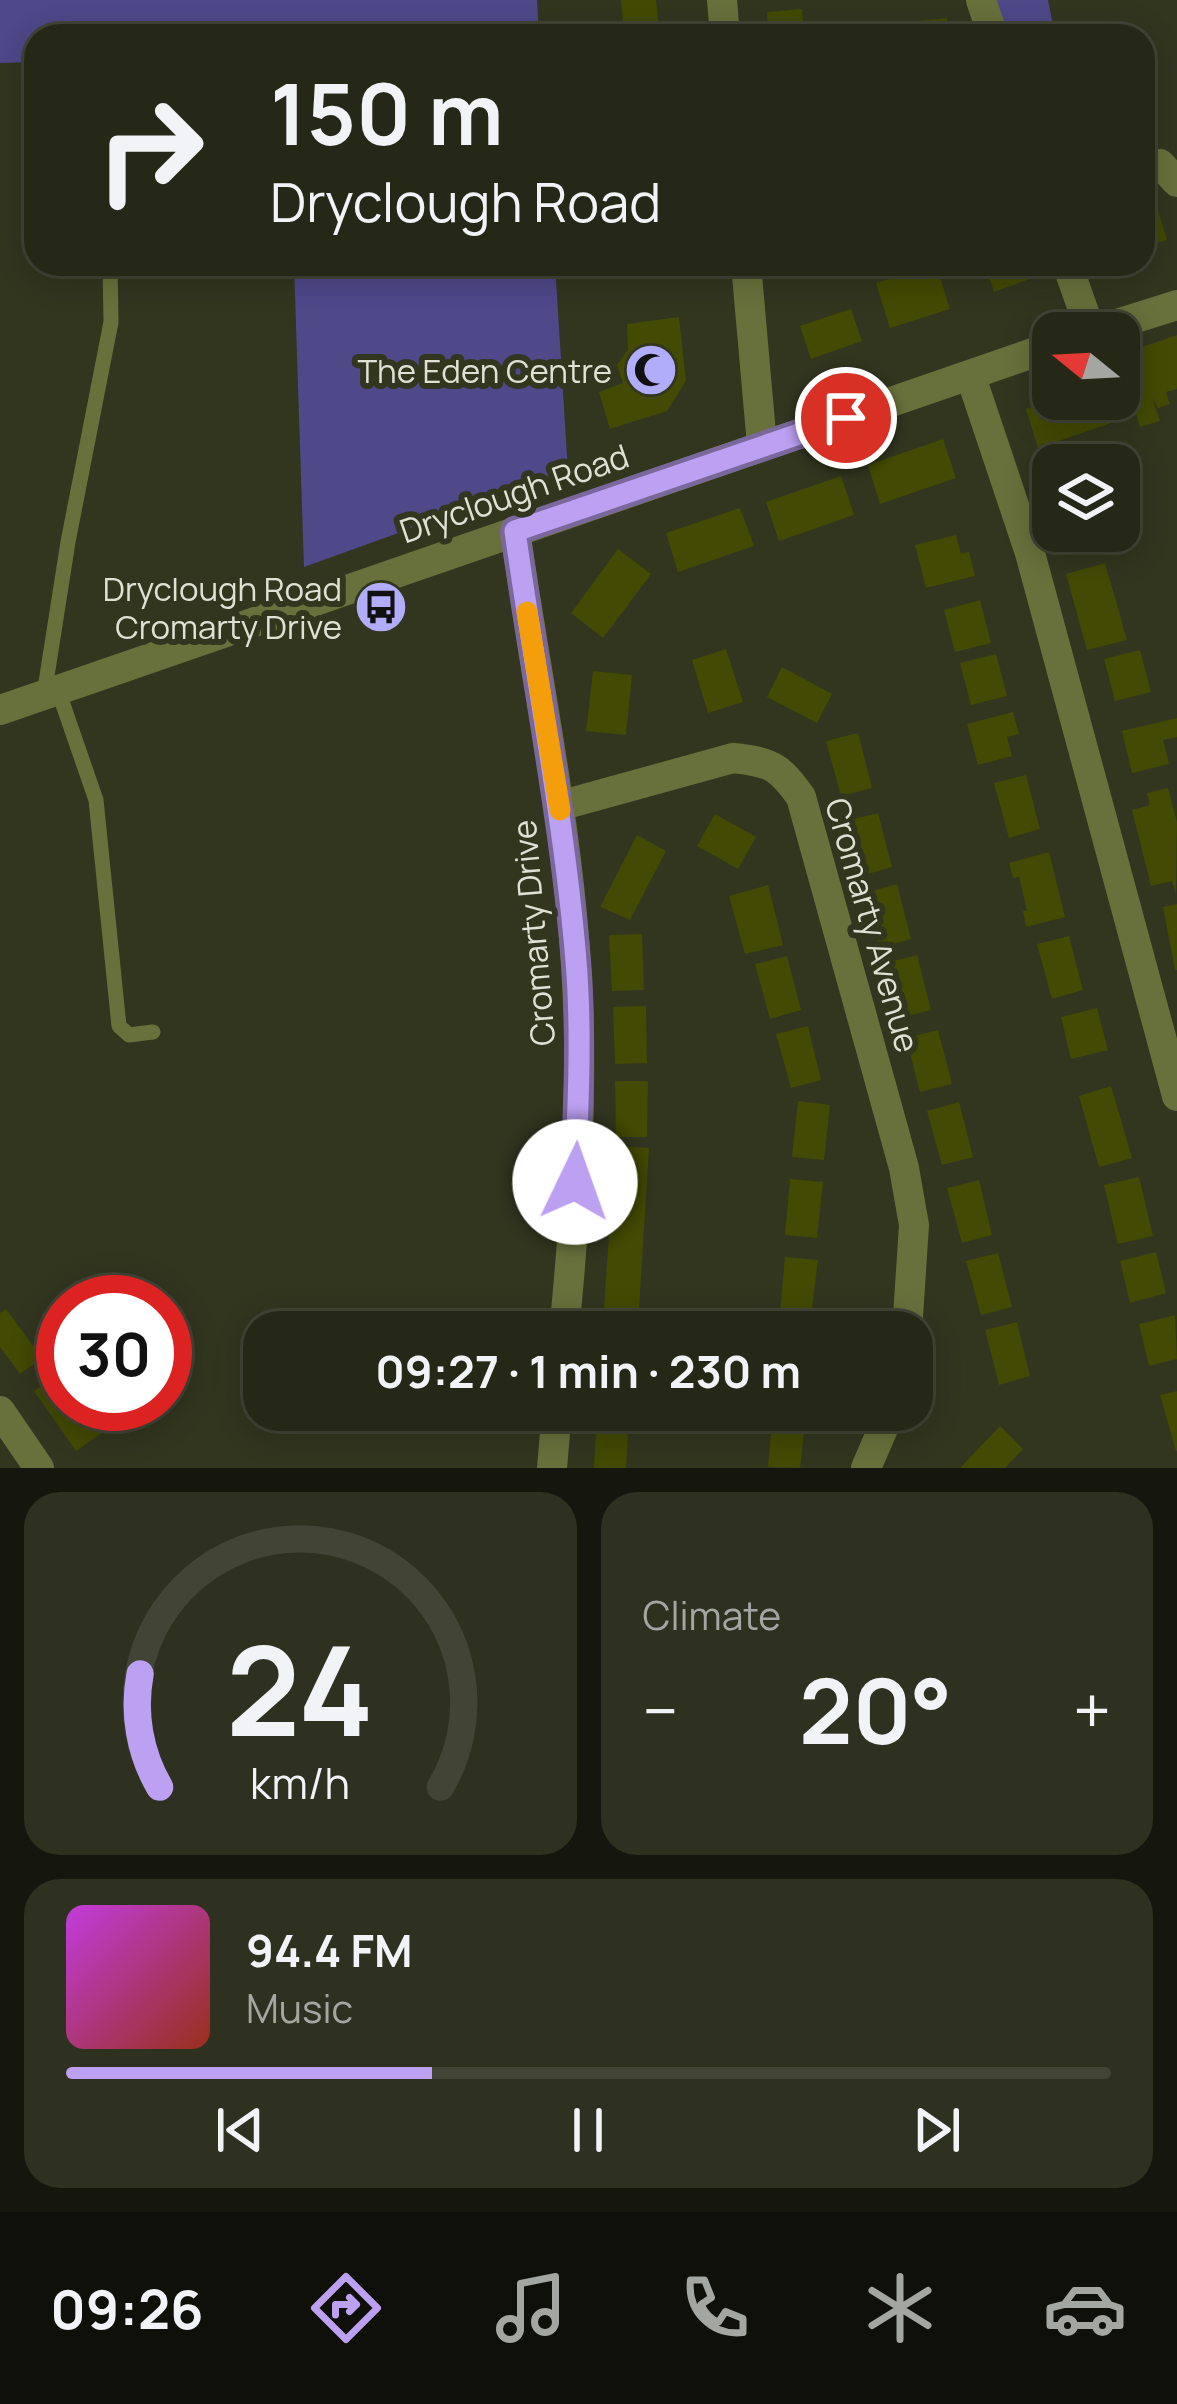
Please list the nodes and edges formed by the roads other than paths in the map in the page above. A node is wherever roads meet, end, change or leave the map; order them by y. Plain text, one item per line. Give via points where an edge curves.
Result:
1 (110, 276) edge
2 (747, 276) edge
3 (1071, 276) edge
4 (1177, 304) edge
5 (1082, 312) edge
6 (1140, 316) edge
7 (1032, 354) edge
8 (971, 376) junction
9 (762, 445) junction
10 (515, 531) junction
11 (51, 693) junction
12 (0, 710) edge
13 (559, 806) junction
14 (153, 1032) dead end
15 (1177, 1096) edge
16 (565, 1311) edge
17 (908, 1311) edge
18 (0, 1411) edge
19 (555, 1431) edge
20 (882, 1431) edge
21 (39, 1468) edge
22 (552, 1468) edge
23 (866, 1468) edge

1 - 11 lane via 110,322 68,542
2 - 9 street
3 - 5 street
4 - 6 street
7 - 8 street, Dryclough Road
8 - 9 street, Dryclough Road
8 - 15 street via 1030,553
9 - 10 street, Dryclough Road
10 - 11 street, Dryclough Road
10 - 13 street, Cromarty Drive
11 - 12 street, Dryclough Road
11 - 14 lane via 96,800 119,1026 129,1035
13 - 16 street, Cromarty Drive via 580,1066
13 - 17 street, Cromarty Avenue via 733,758 783,771 801,797 904,1168 914,1225
18 - 21 street
19 - 22 street
20 - 23 street

